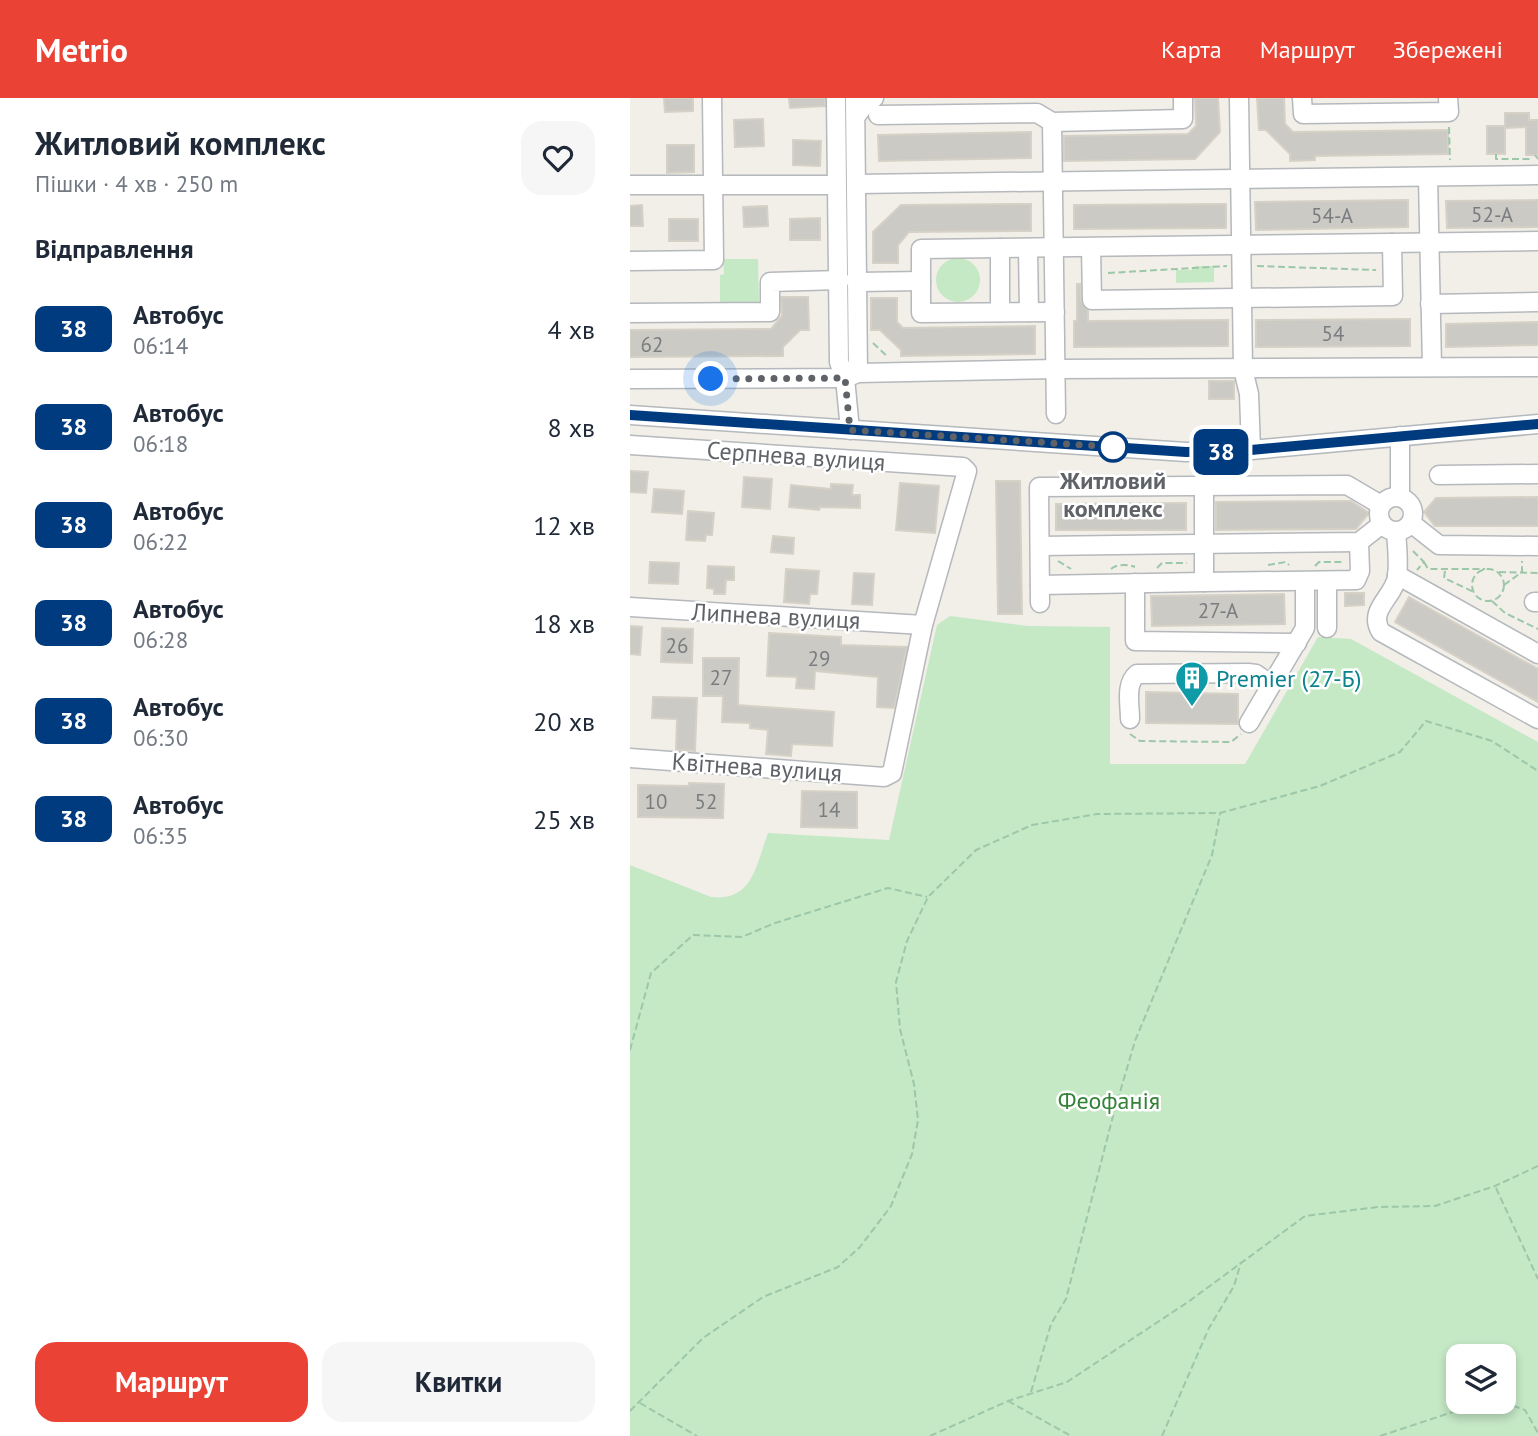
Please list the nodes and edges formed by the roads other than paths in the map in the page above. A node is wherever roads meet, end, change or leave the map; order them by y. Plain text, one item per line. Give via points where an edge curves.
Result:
1 (712, 98) edge
2 (836, 98) edge
3 (1183, 98) edge
4 (1239, 98) edge
5 (1302, 98) edge
6 (1448, 105) edge
7 (876, 106) edge
8 (856, 107) edge
9 (1042, 111) edge
10 (1538, 175) edge
11 (1428, 177) junction
12 (1241, 180) junction
13 (1053, 181) junction
14 (858, 184) junction
15 (630, 185) edge
16 (714, 185) junction
17 (836, 185) junction
18 (1538, 241) edge
19 (1392, 243) junction
20 (1429, 243) junction
21 (1242, 245) junction
22 (1054, 247) junction
23 (1091, 247) junction
24 (1000, 248) junction
25 (1028, 248) junction
26 (630, 261) edge
27 (840, 280) junction
28 (921, 281) junction
29 (859, 282) junction
30 (1242, 299) junction
31 (1538, 302) edge
32 (1430, 304) junction
33 (1029, 312) junction
34 (1055, 312) junction
35 (630, 313) edge
36 (1000, 313) junction
37 (1432, 367) junction
38 (1538, 367) edge
39 (1056, 369) junction
40 (1243, 369) junction
41 (852, 376) junction
42 (630, 379) edge
43 (1056, 414) dead end
44 (630, 415) edge
45 (1538, 424) edge
46 (850, 430) junction
47 (1395, 437) junction
48 (630, 446) edge
49 (1251, 450) junction
50 (1538, 474) edge
51 (1439, 475) dead end
52 (1204, 486) junction
53 (1391, 500) junction
54 (1398, 530) junction
55 (1360, 542) junction
56 (1204, 545) junction
57 (1538, 546) edge
58 (1040, 554) junction
59 (1201, 575) junction
60 (1406, 575) junction
61 (1138, 577) junction
62 (1305, 582) junction
63 (1327, 582) junction
64 (630, 607) edge
65 (923, 625) junction
66 (1327, 628) dead end
67 (1297, 643) junction
68 (1538, 654) edge
69 (1270, 684) junction
70 (1130, 719) road end
71 (1538, 719) edge
72 (1249, 723) road end
73 (630, 758) edge

1 - 16 street
2 - 17 street
3 - 9 street via 1183,119
4 - 12 street
5 - 6 street via 1303,114
7 - 8 street
7 - 9 street
8 - 14 street
9 - 13 street
10 - 11 street
11 - 12 street
11 - 20 street
12 - 13 street
12 - 21 street
13 - 14 street
13 - 22 street
14 - 29 street
15 - 16 street
16 - 17 street
16 - 26 street via 714,260
17 - 27 street
18 - 20 street
19 - 20 street
19 - 21 street
19 - 30 street via 1393,296
20 - 32 street
21 - 23 street
21 - 30 street
22 - 23 street
22 - 25 street
22 - 34 street
23 - 30 street via 1092,300
24 - 25 street
24 - 28 street via 921,249
24 - 36 street
25 - 33 street
27 - 35 street via 770,282 770,312
27 - 41 street via 839,362
28 - 29 street
28 - 36 street via 921,313
29 - 41 street
30 - 40 street
31 - 32 street
32 - 37 street
33 - 34 street
33 - 36 street
34 - 39 street
37 - 38 street
37 - 40 street
39 - 40 street
39 - 41 street
39 - 43 street
40 - 49 street via 1249,394
41 - 42 street
41 - 46 street
44 - 46 street
45 - 47 street
46 - 49 street via 1186,452
47 - 49 street
47 - 53 street
48 - 65 street, Серпнева вулиця via 963,467 967,471
50 - 51 street
52 - 53 street via 1347,485
52 - 56 street
52 - 58 street via 1039,487
53 - 54 street via 1378,516
53 - 54 street via 1412,508
54 - 55 street
54 - 57 street via 1439,545
54 - 60 street
55 - 56 street
55 - 63 street via 1359,576 1350,582
56 - 58 street
56 - 59 street
58 - 61 street via 1040,594
59 - 61 street
59 - 62 street
60 - 68 street
60 - 71 street via 1377,614 1381,632
61 - 67 street via 1136,641
62 - 63 street
62 - 67 street via 1305,628
63 - 66 street
64 - 65 street, Липнева вулиця
65 - 73 street, Квітнева вулиця via 894,770 884,776
67 - 69 street
69 - 70 street via 1248,673 1137,674 1131,679
69 - 72 street

